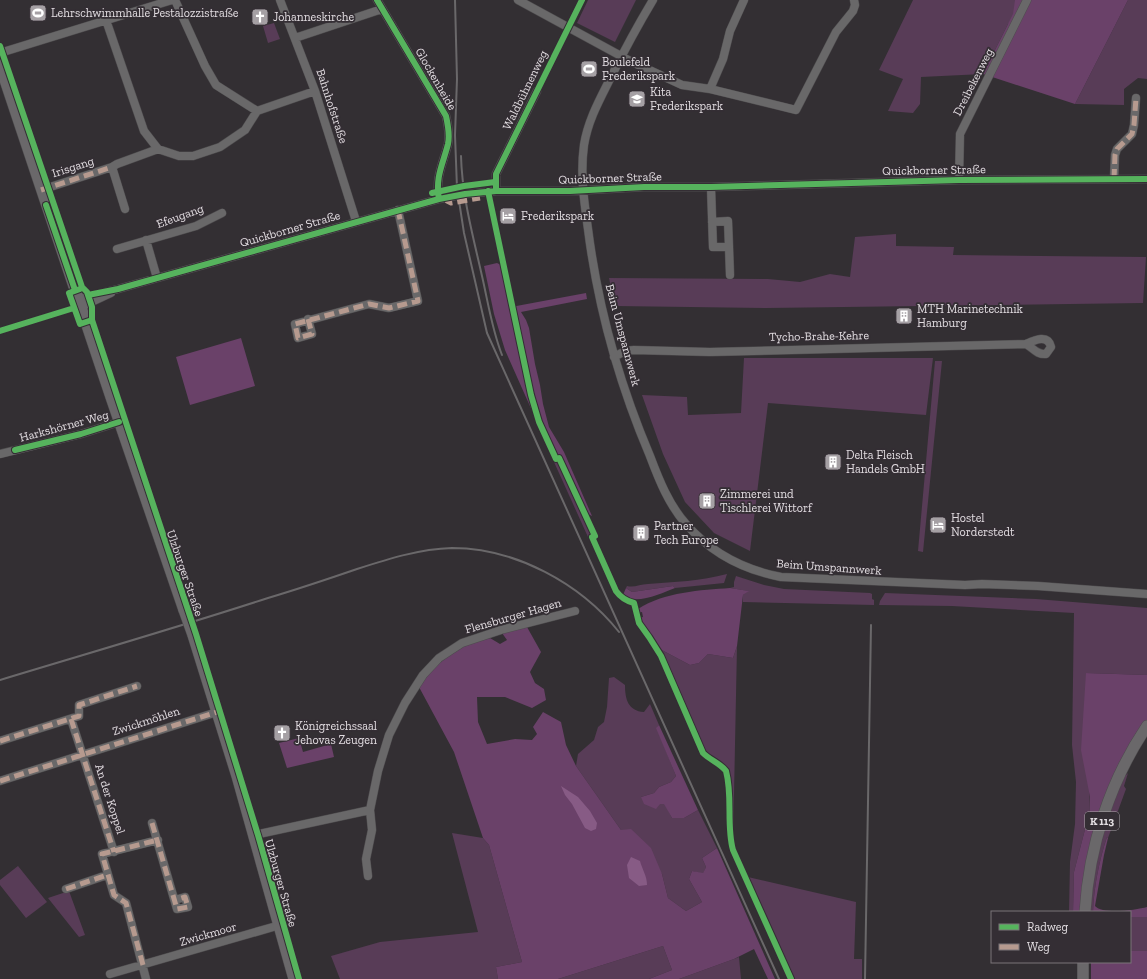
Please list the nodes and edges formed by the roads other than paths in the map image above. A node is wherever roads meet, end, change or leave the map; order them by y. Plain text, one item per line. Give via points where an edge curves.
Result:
1 (173, 0) edge
2 (280, 0) edge
3 (377, 0) edge
4 (518, 0) edge
5 (649, 0) edge
6 (653, 0) edge
7 (744, 0) edge
8 (854, 0) edge
9 (1027, 0) edge
10 (382, 9) junction
11 (642, 18) junction
12 (106, 20) junction
13 (295, 38) junction
14 (0, 53) edge
15 (622, 55) junction
16 (0, 65) edge
17 (710, 89) junction
18 (315, 91) junction
19 (537, 91) dead end
20 (1136, 98) dead end
21 (257, 111) junction
22 (158, 149) junction
23 (112, 167) junction
24 (1114, 179) junction
25 (1147, 179) edge
26 (959, 180) junction
27 (711, 187) junction
28 (41, 190) junction
29 (496, 190) junction
30 (583, 190) junction
31 (439, 199) junction
32 (125, 209) dead end
33 (398, 210) junction
34 (222, 213) dead end
35 (356, 221) junction
36 (712, 222) junction
37 (146, 240) junction
38 (729, 247) junction
39 (117, 249) dead end
40 (730, 275) dead end
41 (157, 278) junction
42 (80, 303) junction
43 (308, 320) dead end
44 (1026, 344) dead end
45 (614, 357) junction
46 (119, 422) junction
47 (0, 454) edge
48 (1147, 594) edge
49 (575, 610) dead end
50 (137, 686) dead end
51 (217, 712) junction
52 (71, 719) junction
53 (1147, 726) edge
54 (0, 741) edge
55 (83, 754) junction
56 (0, 781) edge
57 (370, 810) junction
58 (152, 823) dead end
59 (254, 835) junction
60 (158, 840) junction
61 (114, 852) junction
62 (108, 875) junction
63 (368, 876) dead end
64 (66, 889) dead end
65 (175, 900) dead end
66 (1085, 911) edge
67 (280, 925) junction
68 (1083, 963) edge
69 (142, 965) junction
70 (110, 974) dead end
71 (146, 979) edge
72 (294, 979) edge
73 (1083, 979) edge

1 - 12 street
1 - 21 street via 204,66 216,85
2 - 13 street, Bahnhofstraße
3 - 10 street, Glockenheide
4 - 15 street
5 - 11 street
6 - 11 street
7 - 17 street via 730,31 723,59
8 - 17 street via 856,5 853,11 836,32 796,110
9 - 26 street, Dreibekenweg via 960,134
10 - 13 street
10 - 31 street, Glockenheide via 446,116 448,143 438,175
11 - 15 street, Beim Umspannwerk
12 - 14 street
12 - 22 street via 144,131
13 - 18 street, Bahnhofstraße
15 - 17 street via 682,85
15 - 30 street, Beim Umspannwerk via 588,127 582,162
16 - 28 main road, Ulzburger Straße
18 - 21 street
18 - 35 street, Bahnhofstraße
19 - 29 street, Waldbühnenweg via 496,174
20 - 24 street via 1132,134 1117,149
21 - 22 street via 245,130 220,147 193,156 179,156
22 - 23 street, Irisgang
23 - 28 street, Irisgang
23 - 32 street, Irisgang
24 - 25 street, Quickborner Straße
24 - 26 street, Quickborner Straße
26 - 27 street, Quickborner Straße
27 - 30 street, Quickborner Straße
27 - 36 street
28 - 42 main road, Ulzburger Straße
29 - 30 street, Quickborner Straße
29 - 31 street, Quickborner Straße
30 - 45 street, Beim Umspannwerk via 595,280
31 - 33 street, Quickborner Straße
33 - 35 street, Quickborner Straße
33 - 43 street via 418,301 389,308 369,304
34 - 37 street, Efeugang via 196,226
35 - 41 street, Quickborner Straße
36 - 38 street via 713,247
36 - 38 street via 728,221
37 - 39 street, Efeugang
37 - 41 street, Efeugang
38 - 40 street
41 - 42 street, Quickborner Straße
42 - 46 main road, Ulzburger Straße
44 - 45 street, Tycho-Brahe-Kehre via 710,352 634,350
45 - 48 street, Beim Umspannwerk via 640,432 676,512 703,542 752,570 795,578 1038,586
46 - 47 street, Harkshörner Weg
46 - 51 main road, Ulzburger Straße, bridge
49 - 57 street, Flensburger Hagen via 462,643 439,658 423,675 389,735
50 - 52 street via 79,706 80,716
51 - 55 street, Zwickmöhlen
51 - 59 main road, Ulzburger Straße
52 - 54 street
52 - 55 street
53 - 66 main road, K 113 via 1131,751 1107,804 1094,852
55 - 56 street, Zwickmöhlen
55 - 61 street, An der Koppel
57 - 59 street
57 - 63 street, Flensburger Hagen via 372,830 366,858
58 - 60 street
59 - 67 main road, Ulzburger Straße
60 - 61 street, An der Koppel
60 - 65 street
61 - 62 street, An der Koppel via 102,854
62 - 64 street
62 - 69 street, An der Koppel via 114,895 126,903
67 - 69 street, Zwickmoor
67 - 72 main road, Ulzburger Straße
68 - 73 main road
69 - 70 street, Zwickmoor
69 - 71 street

